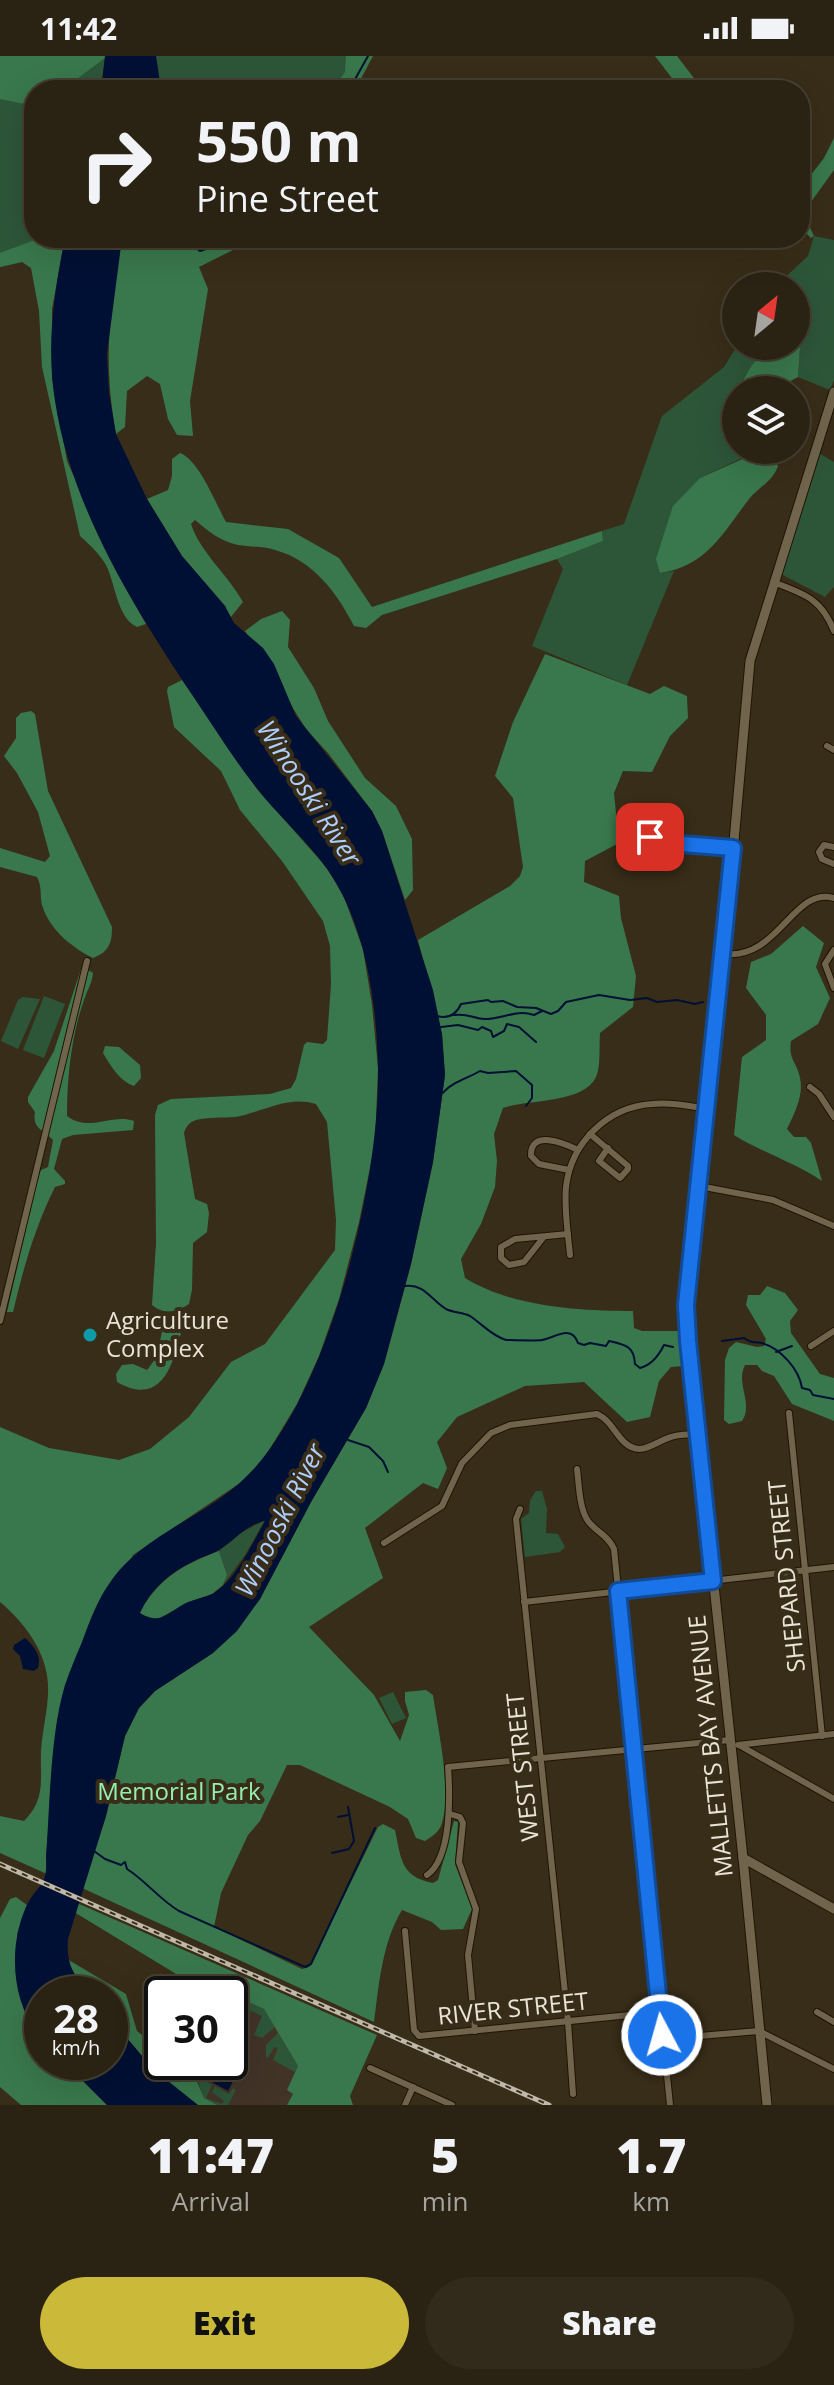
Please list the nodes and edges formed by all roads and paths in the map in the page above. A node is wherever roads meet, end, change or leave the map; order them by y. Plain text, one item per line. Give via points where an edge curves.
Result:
1 (834, 392) edge
2 (773, 582) junction
3 (834, 631) edge
4 (649, 840) dead end
5 (834, 847) edge
6 (733, 848) junction
7 (834, 864) edge
8 (832, 895) edge
9 (834, 950) edge
10 (724, 954) junction
11 (87, 961) dead end
12 (834, 988) edge
13 (810, 1087) dead end
14 (707, 1109) junction
15 (834, 1117) edge
16 (590, 1134) junction
17 (608, 1148) junction
18 (578, 1150) junction
19 (569, 1170) junction
20 (699, 1186) junction
21 (834, 1226) edge
22 (568, 1234) junction
23 (543, 1238) junction
24 (570, 1255) dead end
25 (0, 1321) edge
26 (834, 1331) edge
27 (811, 1346) dead end
28 (789, 1413) dead end
29 (697, 1434) junction
30 (577, 1469) dead end
31 (520, 1509) dead end
32 (384, 1543) dead end
33 (834, 1567) edge
34 (805, 1571) junction
35 (713, 1581) junction
36 (618, 1591) junction
37 (524, 1602) junction
38 (834, 1734) edge
39 (822, 1736) junction
40 (733, 1744) junction
41 (634, 1749) junction
42 (540, 1758) junction
43 (834, 1799) edge
44 (450, 1814) junction
45 (743, 1858) junction
46 (427, 1875) dead end
47 (834, 1909) edge
48 (405, 1931) dead end
49 (660, 2012) junction
50 (817, 2012) dead end
51 (568, 2022) junction
52 (834, 2022) edge
53 (475, 2031) junction
54 (759, 2031) junction
55 (663, 2039) junction
56 (370, 2068) dead end
57 (834, 2069) edge
58 (413, 2087) junction
59 (573, 2094) dead end
60 (405, 2105) edge
61 (452, 2105) edge
62 (670, 2105) edge
63 (767, 2105) edge

1 - 2 street, MALLETTS BAY AVENUE
2 - 3 street via 818,602
2 - 6 street, MALLETTS BAY AVENUE via 746,682
4 - 6 street
5 - 7 street via 824,845 819,852
6 - 10 street, MALLETTS BAY AVENUE
8 - 10 street via 807,901 755,950
9 - 12 street via 825,964
10 - 14 street, MALLETTS BAY AVENUE
11 - 25 street
13 - 15 street
14 - 16 street via 637,1106 614,1115
14 - 20 street, MALLETTS BAY AVENUE
16 - 17 street
16 - 18 street
17 - 17 street via 628,1166 620,1178 599,1161
18 - 19 street
18 - 19 street via 543,1140 531,1147 535,1162
19 - 22 street
20 - 21 street via 768,1198
20 - 29 street, MALLETTS BAY AVENUE via 686,1305
22 - 23 street
22 - 24 street
23 - 23 street via 521,1263 509,1265 501,1258 501,1247 510,1240
26 - 27 street
28 - 34 street, SHEPARD STREET
29 - 32 street via 640,1449 592,1413 503,1427 484,1438 462,1463 442,1506
29 - 35 street, MALLETTS BAY AVENUE
30 - 36 street via 584,1514 614,1549
31 - 37 street, WEST STREET via 516,1519
33 - 34 street
34 - 35 street
34 - 39 street, SHEPARD STREET
35 - 36 street
35 - 40 street, MALLETTS BAY AVENUE
36 - 37 street
36 - 41 street
37 - 42 street, WEST STREET
38 - 39 street
39 - 40 street
40 - 41 street
40 - 43 street
40 - 45 street, MALLETTS BAY AVENUE
41 - 42 street
41 - 49 street
42 - 44 street via 448,1767
42 - 51 street, WEST STREET
44 - 46 street via 437,1864
44 - 53 street via 463,1823 459,1862 476,1909 468,1955
45 - 47 street
45 - 54 street, MALLETTS BAY AVENUE
48 - 53 street, RIVER STREET via 416,2035
49 - 51 street, RIVER STREET
49 - 55 street
50 - 52 street
51 - 53 street, RIVER STREET
51 - 59 street, WEST STREET
54 - 55 street
54 - 57 street
54 - 63 street, MALLETTS BAY AVENUE
55 - 62 street
56 - 58 street
58 - 60 street
58 - 61 street

